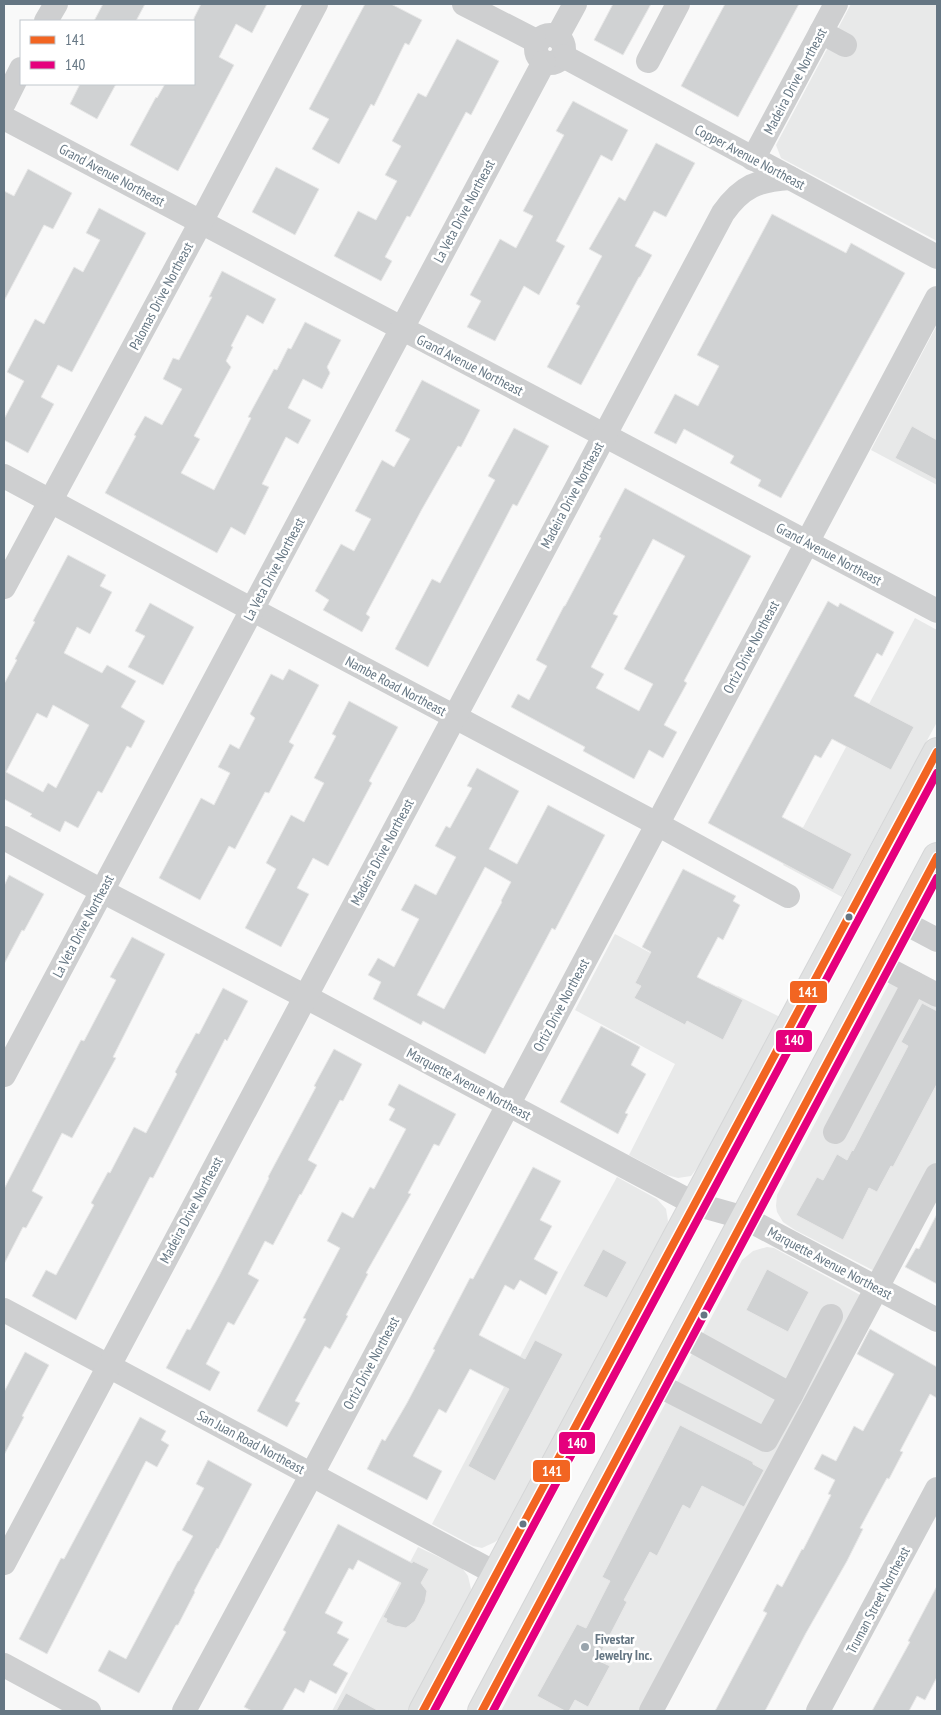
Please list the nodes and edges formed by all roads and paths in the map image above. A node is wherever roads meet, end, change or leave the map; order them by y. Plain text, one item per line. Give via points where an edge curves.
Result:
1 (56, 4) edge
2 (316, 4) edge
3 (464, 4) edge
4 (575, 4) edge
5 (678, 4) edge
6 (836, 4) edge
7 (47, 20) edge
8 (821, 32) junction
9 (846, 45) dead end
10 (550, 49) junction
11 (648, 61) dead end
12 (20, 72) edge
13 (4, 103) edge
14 (4, 118) edge
15 (753, 158) junction
16 (790, 178) junction
17 (201, 222) junction
18 (937, 257) edge
19 (937, 298) edge
20 (401, 329) junction
21 (604, 434) junction
22 (4, 476) edge
23 (49, 500) junction
24 (807, 542) junction
25 (4, 587) edge
26 (252, 610) junction
27 (937, 611) edge
28 (454, 716) junction
29 (937, 752) edge
30 (657, 824) junction
31 (4, 838) edge
32 (937, 857) edge
33 (102, 891) junction
34 (788, 896) dead end
35 (902, 922) junction
36 (937, 940) edge
37 (880, 965) junction
38 (914, 983) junction
39 (937, 995) edge
40 (306, 997) junction
41 (4, 1075) edge
42 (508, 1105) junction
43 (835, 1132) dead end
44 (937, 1175) edge
45 (695, 1204) junction
46 (745, 1218) junction
47 (876, 1288) junction
48 (4, 1310) edge
49 (831, 1316) dead end
50 (937, 1320) edge
51 (682, 1336) junction
52 (108, 1366) junction
53 (656, 1384) junction
54 (791, 1395) junction
55 (312, 1474) junction
56 (937, 1488) edge
57 (4, 1563) edge
58 (497, 1574) junction
59 (4, 1665) edge
60 (89, 1711) edge
61 (184, 1711) edge
62 (423, 1711) edge
63 (482, 1711) edge
64 (651, 1711) edge
65 (818, 1711) edge

1 - 7 street
2 - 17 street, Palomas Drive Northeast
3 - 10 street, Copper Avenue Northeast
4 - 10 street, La Veta Drive Northeast
5 - 11 street
6 - 8 street, Madeira Drive Northeast
8 - 9 street
8 - 15 street, Madeira Drive Northeast
10 - 15 street, Copper Avenue Northeast
10 - 20 street, La Veta Drive Northeast
12 - 13 street
14 - 17 street, Grand Avenue Northeast
15 - 16 street, Copper Avenue Northeast
16 - 18 street, Copper Avenue Northeast
16 - 21 street, Madeira Drive Northeast via 754,184 731,201
17 - 20 street, Grand Avenue Northeast
17 - 23 street, Palomas Drive Northeast
19 - 24 street, Ortiz Drive Northeast
20 - 21 street, Grand Avenue Northeast
20 - 26 street, La Veta Drive Northeast
21 - 24 street, Grand Avenue Northeast
21 - 28 street, Madeira Drive Northeast
22 - 23 street, Nambe Road Northeast
23 - 25 street, Palomas Drive Northeast
23 - 26 street, Nambe Road Northeast
24 - 27 street, Grand Avenue Northeast
24 - 30 street, Ortiz Drive Northeast
26 - 28 street, Nambe Road Northeast
26 - 33 street, La Veta Drive Northeast
28 - 30 street, Nambe Road Northeast
28 - 40 street, Madeira Drive Northeast
29 - 45 main road
30 - 34 street, Nambe Road Northeast
30 - 42 street, Ortiz Drive Northeast
31 - 33 street, Marquette Avenue Northeast
32 - 35 main road
33 - 40 street, Marquette Avenue Northeast
33 - 41 street, La Veta Drive Northeast
35 - 36 street
35 - 37 main road
37 - 38 street
37 - 46 main road
38 - 39 street
38 - 43 street
40 - 42 street, Marquette Avenue Northeast
40 - 52 street, Madeira Drive Northeast
42 - 45 street, Marquette Avenue Northeast
42 - 55 street, Ortiz Drive Northeast
44 - 47 street
45 - 46 street, Marquette Avenue Northeast
45 - 58 main road
46 - 47 street, Marquette Avenue Northeast
46 - 51 main road
47 - 50 street, Marquette Avenue Northeast
47 - 64 street
48 - 52 street, San Juan Road Northeast
49 - 54 street
51 - 53 main road
51 - 54 street
52 - 55 street, San Juan Road Northeast
52 - 57 street, Madeira Drive Northeast
53 - 54 street via 766,1440
53 - 63 main road
55 - 58 street, San Juan Road Northeast
55 - 61 street, Ortiz Drive Northeast
56 - 65 street, Truman Street Northeast
58 - 62 main road
59 - 60 street

